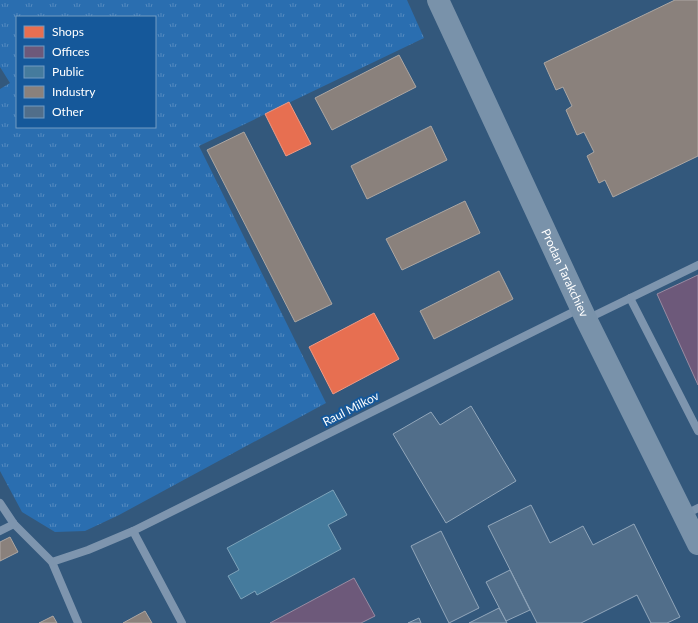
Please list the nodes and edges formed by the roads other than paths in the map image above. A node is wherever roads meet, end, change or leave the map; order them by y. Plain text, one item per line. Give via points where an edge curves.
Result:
1 (438, 0) edge
2 (698, 265) edge
3 (630, 298) junction
4 (583, 313) junction
5 (698, 431) edge
6 (0, 503) edge
7 (691, 512) edge
8 (14, 524) junction
9 (0, 531) edge
10 (133, 531) junction
11 (698, 544) edge
12 (52, 562) junction
13 (78, 623) edge
14 (182, 623) edge

1 - 4 street, Prodan Tarakchiev
2 - 3 lane, Raul Milkov
3 - 4 lane, Raul Milkov
3 - 5 lane
4 - 7 street, Prodan Tarakchiev
4 - 10 lane, Raul Milkov
6 - 8 lane
7 - 11 street, Prodan Tarakchiev
8 - 9 lane
8 - 12 lane
10 - 12 lane, Raul Milkov
10 - 14 lane
12 - 13 lane

